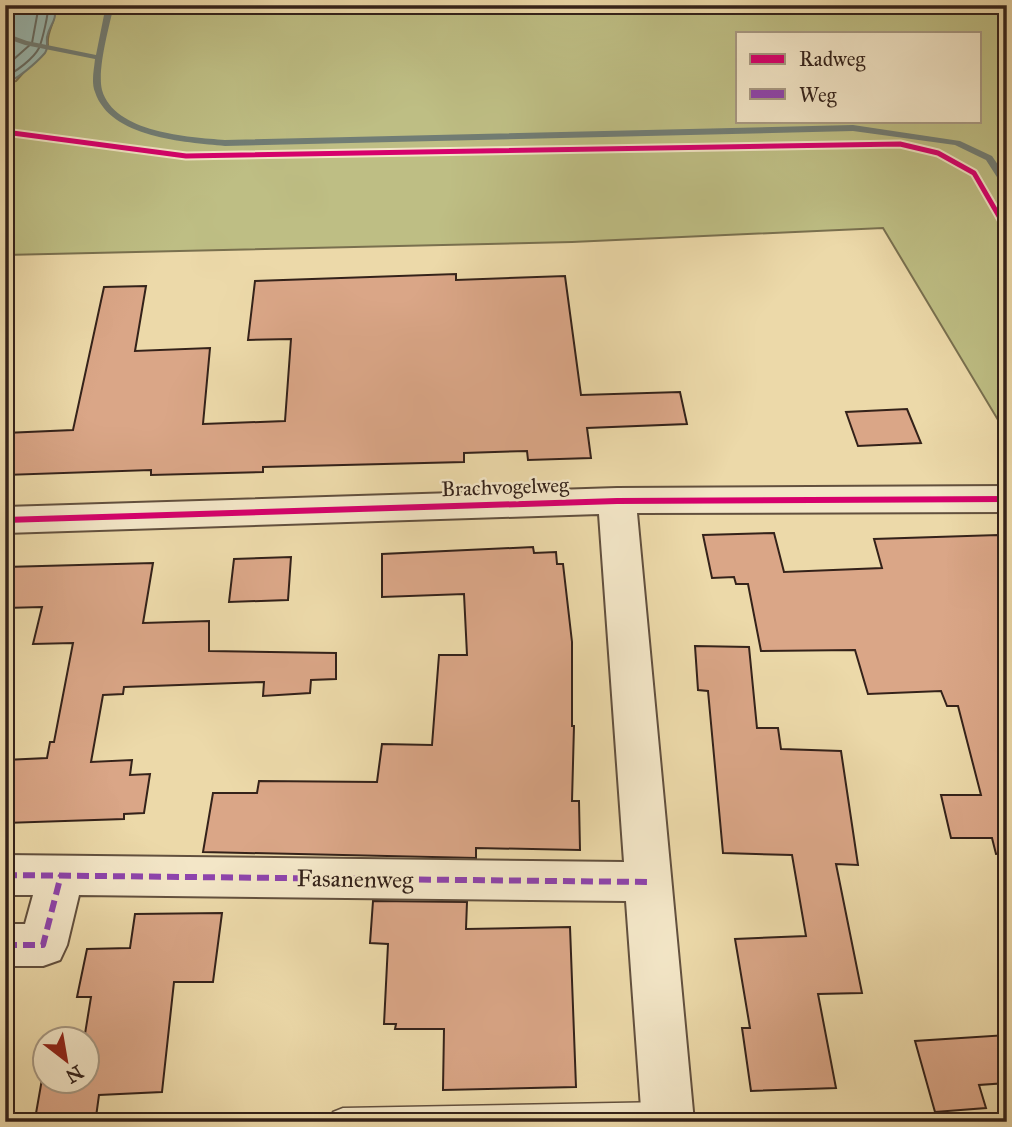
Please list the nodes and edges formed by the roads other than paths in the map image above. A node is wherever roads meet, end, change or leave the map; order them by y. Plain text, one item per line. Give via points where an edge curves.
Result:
1 (1007, 499) edge
2 (617, 501) junction
3 (5, 520) edge
4 (61, 875) junction
5 (5, 876) edge
6 (648, 882) junction
7 (5, 945) edge
8 (667, 1119) edge
9 (343, 1122) edge

1 - 2 street, Brachvogelweg
2 - 3 street, Brachvogelweg
2 - 6 street
4 - 5 street, Fasanenweg
4 - 6 street, Fasanenweg
4 - 7 street via 43,945
6 - 8 street
8 - 9 lane

